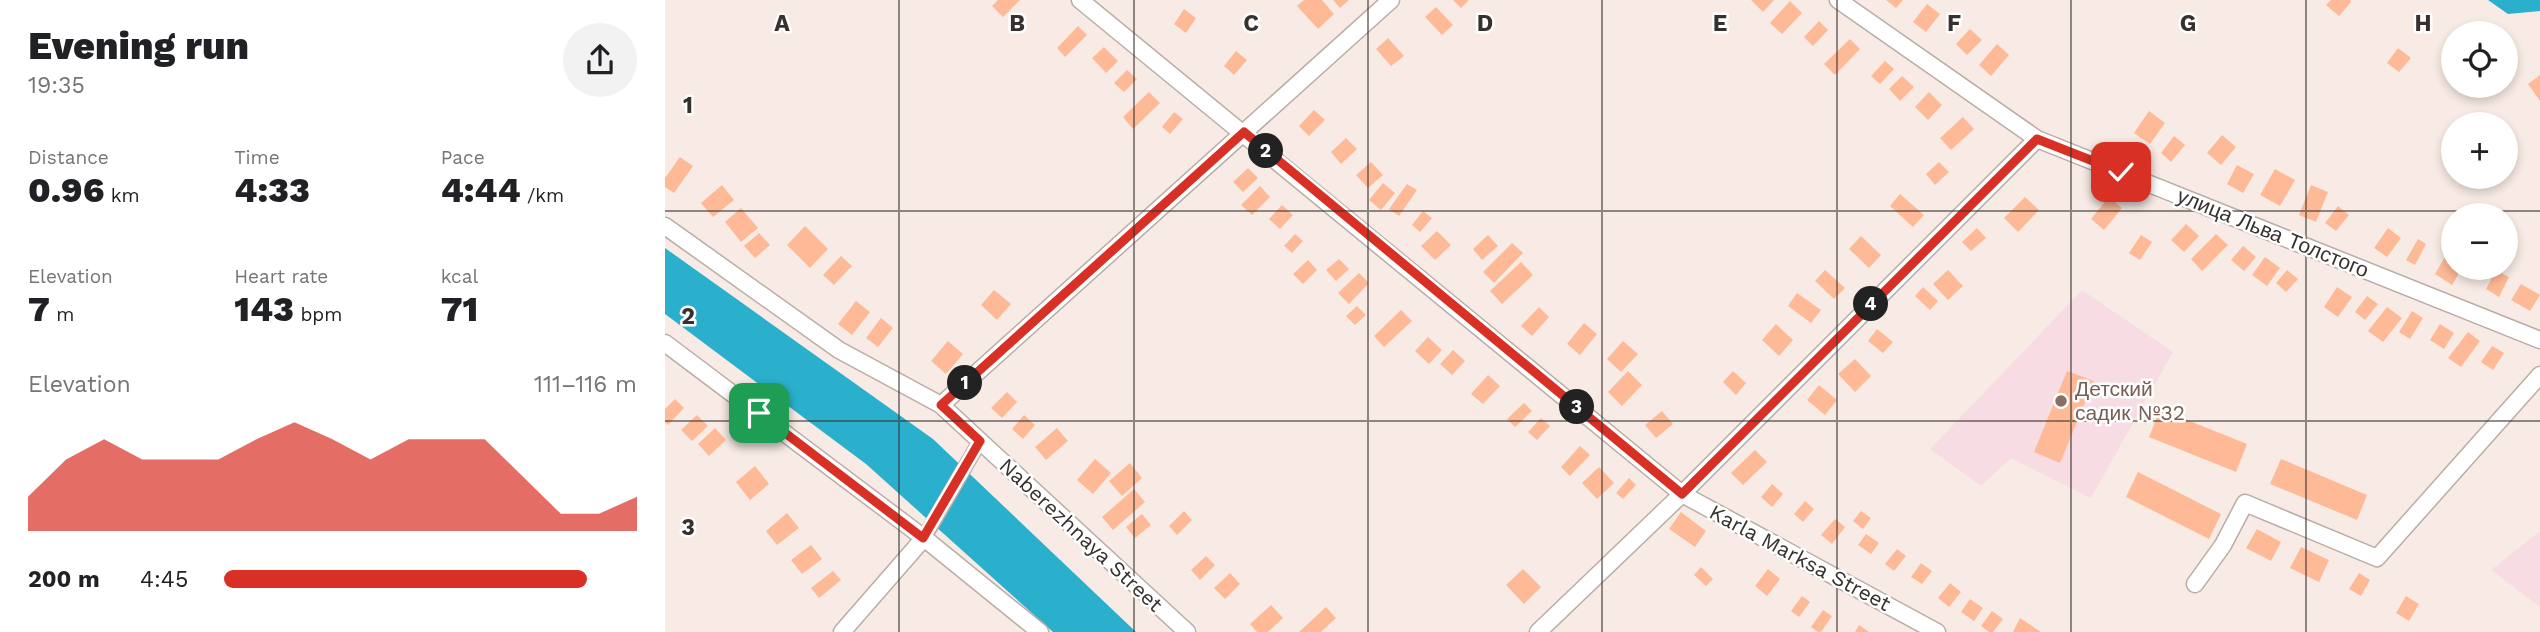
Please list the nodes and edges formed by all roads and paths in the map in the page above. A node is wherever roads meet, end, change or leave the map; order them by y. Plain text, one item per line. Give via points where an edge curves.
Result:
1 (1080, 0) edge
2 (1391, 0) edge
3 (1837, 0) edge
4 (1244, 132) junction
5 (2037, 139) junction
6 (665, 226) edge
7 (2540, 340) edge
8 (665, 343) edge
9 (2540, 375) edge
10 (941, 405) junction
11 (980, 441) junction
12 (1682, 494) junction
13 (923, 538) junction
14 (2195, 584) dead end
15 (842, 632) edge
16 (1040, 632) edge
17 (1187, 632) edge
18 (1538, 632) edge
19 (1937, 632) edge

1 - 4 street, Karla Marksa Street
2 - 4 street
3 - 5 street, улица Льва Толстого
4 - 10 street
4 - 12 street, Karla Marksa Street
5 - 7 street, улица Льва Толстого
5 - 12 street
6 - 10 street, Naberezhnaya Street via 839,350
8 - 13 street
9 - 14 street via 2377,558 2245,503
10 - 11 street, Naberezhnaya Street
11 - 13 street
11 - 17 street, Naberezhnaya Street
12 - 18 street
12 - 19 street, Karla Marksa Street
13 - 15 street
13 - 16 street

